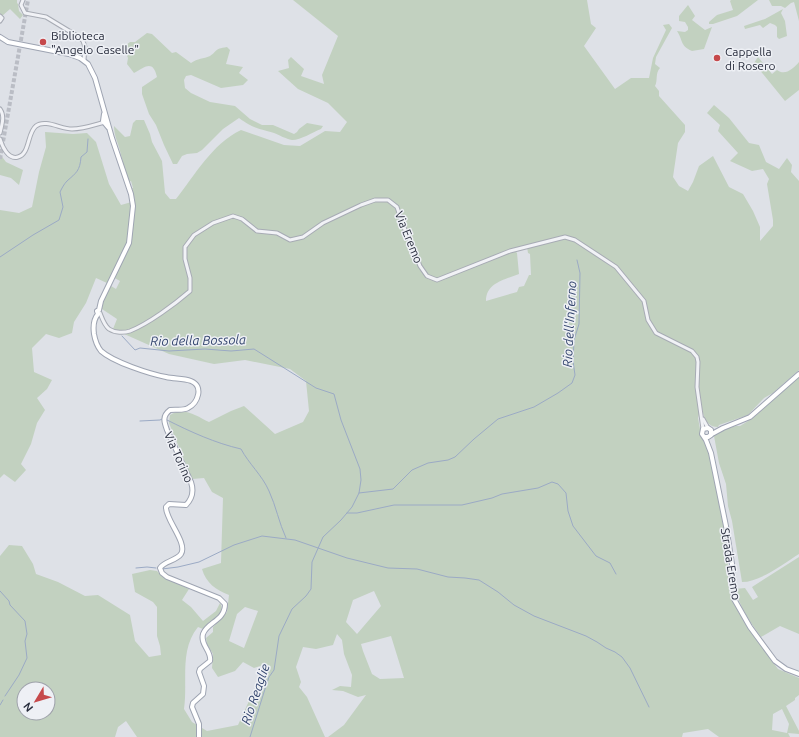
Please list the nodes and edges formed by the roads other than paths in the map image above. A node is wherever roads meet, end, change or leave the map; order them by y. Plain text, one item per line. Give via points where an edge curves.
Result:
1 (23, 0) edge
2 (0, 37) edge
3 (84, 60) junction
4 (0, 109) edge
5 (106, 120) junction
6 (0, 133) edge
7 (0, 139) edge
8 (99, 312) junction
9 (799, 374) edge
10 (701, 412) junction
11 (709, 428) junction
12 (723, 428) junction
13 (703, 429) junction
14 (711, 435) junction
15 (705, 437) junction
16 (711, 453) junction
17 (799, 674) edge
18 (199, 737) edge

1 - 3 street via 21,5 25,13 46,17 81,38 85,47
2 - 3 main road via 8,42 68,54
3 - 5 main road, Via Torino via 94,74
4 - 6 street via 3,119
5 - 7 street via 71,129 40,124 35,127 22,154 18,157 8,154
5 - 8 main road, Via Torino via 133,206 129,244 101,301
8 - 10 street, Via Eremo via 109,329 120,333 130,331 190,292 185,247 194,235 213,223 233,216 242,219 257,231 277,233 290,240 303,237 323,223 361,205 375,200 388,200 397,207 420,266 427,276 437,280 515,250 565,237 576,240 616,268 644,301 648,320 656,333 694,353 698,360 696,387
8 - 18 main road, Via Torino via 94,318 93,328 100,350 122,363 157,375 191,381 197,386 196,400 190,407 170,410 164,416 167,430 193,490 192,498 186,505 169,504 166,507 182,548 179,555 160,568 167,577 219,598 225,604 224,612 204,632 202,639 211,656 210,661 199,672 204,686 203,694 192,705 199,724
9 - 12 main road via 750,417
10 - 11 street, Via Eremo
10 - 13 street, Via Eremo
11 - 12 main road
11 - 13 main road
11 - 14 main road
12 - 14 main road
13 - 15 main road via 702,434
14 - 15 main road
14 - 16 main road, Strada Eremo
15 - 16 main road, Strada Eremo
16 - 17 main road, Strada Eremo via 731,556 734,599 775,661

